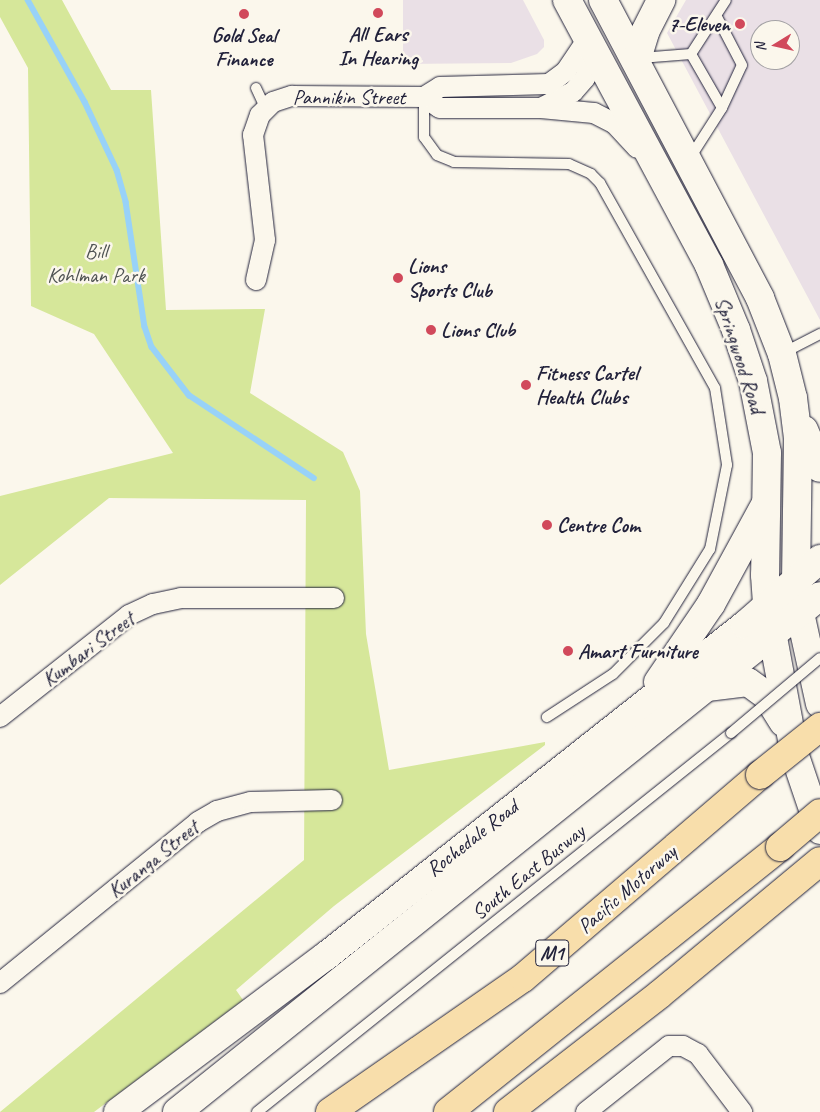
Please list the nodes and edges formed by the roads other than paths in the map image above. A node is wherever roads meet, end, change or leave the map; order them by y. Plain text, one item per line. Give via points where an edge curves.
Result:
1 (567, 0) edge
2 (661, 0) edge
3 (726, 0) edge
4 (611, 4) edge
5 (717, 17) junction
6 (592, 45) junction
7 (691, 54) junction
8 (636, 59) junction
9 (256, 88) dead end
10 (424, 97) junction
11 (541, 108) junction
12 (722, 108) junction
13 (266, 109) junction
14 (689, 159) junction
15 (659, 173) junction
16 (256, 280) dead end
17 (820, 334) edge
18 (782, 354) junction
19 (796, 416) junction
20 (820, 468) edge
21 (767, 502) junction
22 (820, 559) edge
23 (796, 580) junction
24 (334, 598) dead end
25 (767, 605) junction
26 (810, 605) edge
27 (772, 635) junction
28 (820, 658) edge
29 (705, 687) junction
30 (643, 704) junction
31 (820, 704) edge
32 (0, 717) edge
33 (547, 717) dead end
34 (820, 727) edge
35 (795, 756) junction
36 (332, 800) dead end
37 (820, 813) edge
38 (820, 830) edge
39 (820, 861) edge
40 (0, 982) edge
41 (118, 1112) edge
42 (177, 1112) edge
43 (257, 1112) edge
44 (330, 1112) edge
45 (448, 1112) edge
46 (508, 1112) edge
47 (586, 1112) edge
48 (742, 1112) edge

1 - 6 main road, Springwood Road
2 - 8 main road
3 - 5 lane
4 - 6 main road
4 - 8 main road, Springwood Road
5 - 7 lane
5 - 12 lane via 742,65
6 - 10 street, Pannikin Street via 548,84 440,87
6 - 11 street via 585,78 573,92
6 - 15 main road, Springwood Road
7 - 8 lane
7 - 12 lane
8 - 14 main road, Springwood Road
9 - 13 lane
10 - 11 street via 440,108
10 - 13 street, Pannikin Street via 292,96 280,98
10 - 33 lane via 424,137 437,155 454,162 569,164 591,174 600,183 715,388 727,465 710,549 664,623 612,674
11 - 15 street via 591,112 606,118 622,131
12 - 14 lane
13 - 16 street, Pannikin Street via 256,124 253,142 266,240
14 - 18 main road, Springwood Road via 760,298
15 - 21 main road, Springwood Road via 709,265 736,330 762,418 767,453
17 - 18 lane
18 - 19 main road, Springwood Road
19 - 20 main road
19 - 23 main road, Springwood Road via 800,460
21 - 25 main road, Springwood Road
21 - 30 main road via 711,604
22 - 23 main road, Rochedale Road
23 - 25 main road, Rochedale Road
23 - 26 main road, Springwood Road
24 - 32 street, Kumbari Street via 181,598 153,604 129,615
25 - 27 main road, Springwood Road
25 - 30 main road, Rochedale Road
26 - 27 main road, Rochedale Road
26 - 31 main road, Springwood Road
27 - 29 main road, Rochedale Road
27 - 35 main road, Springwood Road
28 - 43 lane, South East Busway, bridge via 731,733
29 - 35 main road via 739,682 759,688 780,717
29 - 42 main road, Rochedale Road
30 - 41 main road, Rochedale Road via 274,996
34 - 44 highway, Pacific Motorway / M1, bridge via 523,978
35 - 38 main road, Springwood Road
36 - 40 street, Kuranga Street via 251,802 217,811 198,822
37 - 45 highway, bridge
39 - 46 highway via 660,994
47 - 48 street via 669,1046 684,1046 698,1054

